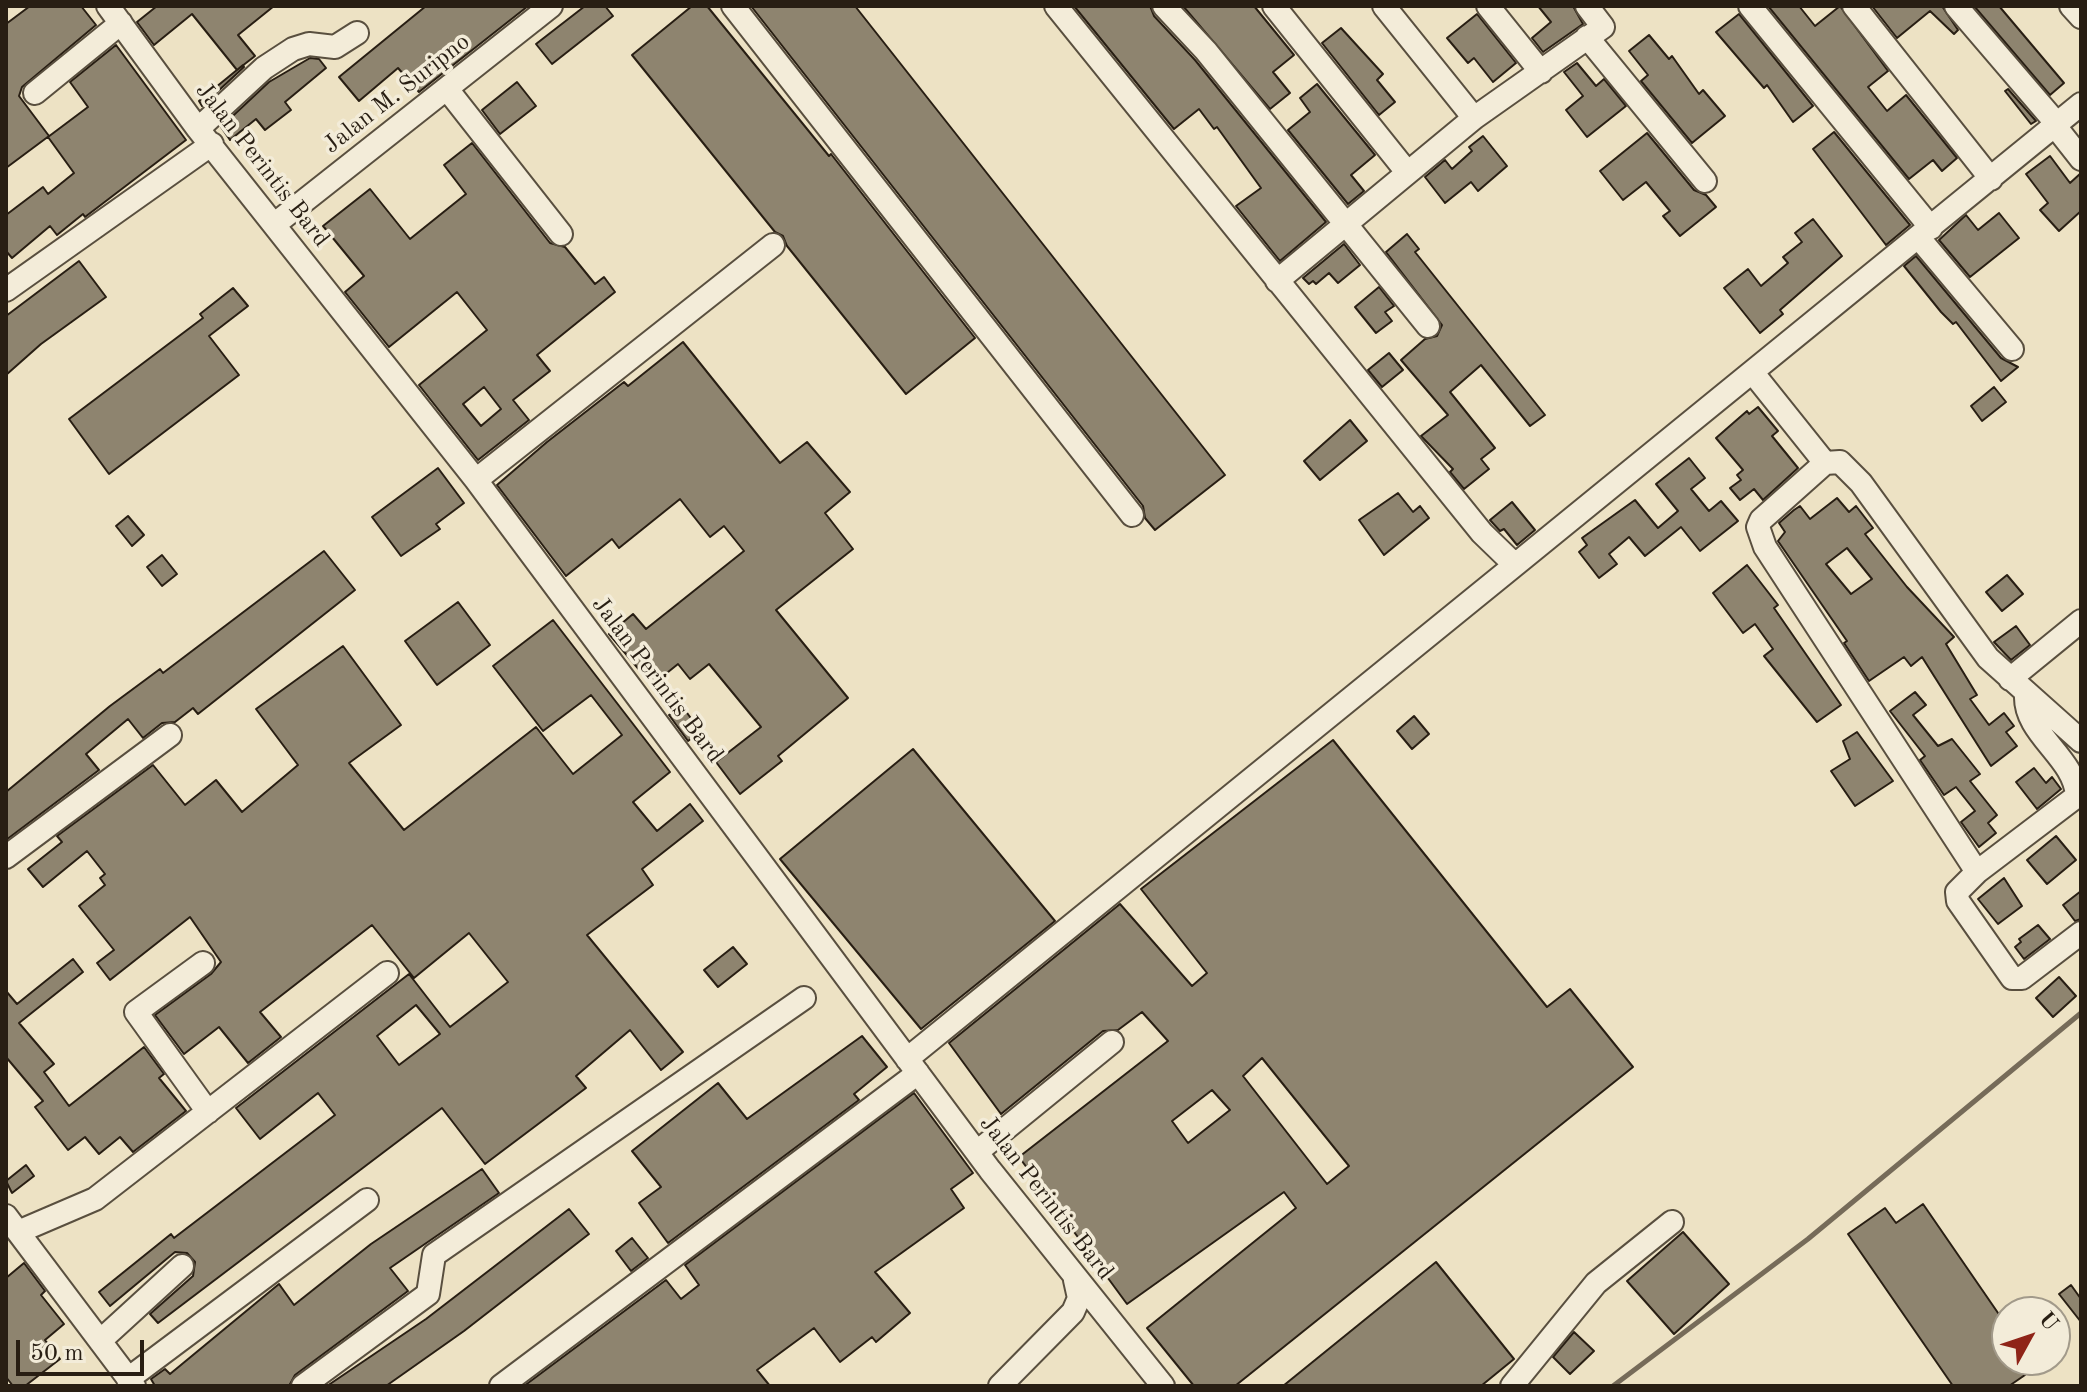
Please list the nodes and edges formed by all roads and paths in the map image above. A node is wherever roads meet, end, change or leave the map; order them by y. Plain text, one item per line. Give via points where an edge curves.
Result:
1 (551, 6) edge
2 (733, 6) edge
3 (1056, 6) edge
4 (1164, 6) edge
5 (1274, 6) edge
6 (1384, 6) edge
7 (1488, 6) edge
8 (1587, 6) edge
9 (1750, 6) edge
10 (1854, 6) edge
11 (1956, 6) edge
12 (2071, 6) edge
13 (114, 14) edge
14 (2081, 17) edge
15 (357, 33) dead end
16 (1587, 37) junction
17 (1541, 72) junction
18 (447, 89) junction
19 (35, 93) dead end
20 (2081, 104) edge
21 (1474, 118) junction
22 (2056, 125) junction
23 (205, 136) junction
24 (2081, 159) edge
25 (1407, 172) junction
26 (1991, 179) junction
27 (1705, 181) dead end
28 (1345, 222) junction
29 (275, 224) junction
30 (1925, 233) junction
31 (561, 234) dead end
32 (773, 245) dead end
33 (1277, 281) junction
34 (6, 290) edge
35 (1428, 326) dead end
36 (2012, 349) dead end
37 (1753, 373) junction
38 (1825, 463) junction
39 (476, 480) junction
40 (1132, 515) dead end
41 (1515, 565) junction
42 (2081, 621) edge
43 (2018, 687) junction
44 (170, 735) dead end
45 (2081, 741) edge
46 (2079, 794) edge
47 (6, 857) edge
48 (1977, 872) junction
49 (2081, 933) edge
50 (203, 963) dead end
51 (387, 973) dead end
52 (804, 998) dead end
53 (1112, 1042) dead end
54 (912, 1066) junction
55 (208, 1112) junction
56 (977, 1152) junction
57 (367, 1200) dead end
58 (1672, 1222) dead end
59 (12, 1224) edge
60 (182, 1266) dead end
61 (1075, 1280) junction
62 (100, 1341) junction
63 (131, 1382) edge
64 (303, 1386) edge
65 (501, 1386) edge
66 (1000, 1386) edge
67 (1163, 1386) edge
68 (1512, 1386) edge

1 - 18 street, Jalan M. Suripno
2 - 40 street
3 - 33 street
4 - 28 street
5 - 25 street
6 - 21 street
7 - 17 street
8 - 16 street via 1603,27
9 - 30 street
10 - 26 street
11 - 22 street
12 - 14 street
13 - 19 street
13 - 23 street, Jalan Perintis Bard
15 - 23 street via 335,47 309,44 293,49 264,68
16 - 17 street
16 - 27 street
17 - 21 street
18 - 29 street, Jalan M. Suripno
18 - 31 street
20 - 22 street
21 - 25 street
22 - 24 street
22 - 26 street
23 - 29 street, Jalan Perintis Bard
23 - 34 street
25 - 28 street
26 - 30 street
28 - 33 street
28 - 35 street
29 - 39 street, Jalan Perintis Bard
30 - 36 street
30 - 37 street
32 - 39 street
33 - 41 street via 1482,533
37 - 38 street
37 - 41 street
38 - 43 street via 1840,462 1850,469 1958,619
38 - 48 street via 1761,520 1759,535
39 - 54 street, Jalan Perintis Bard
41 - 54 street
42 - 43 street
43 - 45 street
43 - 46 street
44 - 47 street
46 - 48 street
48 - 49 street via 1957,892 1958,901 2012,978 2022,978
50 - 55 street via 136,1012
51 - 55 street
52 - 64 street via 434,1255 428,1294
53 - 56 street
54 - 56 street, Jalan Perintis Bard
54 - 65 street
55 - 59 street via 95,1199
56 - 61 street, Jalan Perintis Bard
57 - 63 street
58 - 68 street via 1596,1283
59 - 62 street
60 - 62 street
61 - 66 street via 1079,1298 1073,1312
61 - 67 street, Jalan Perintis Bard
62 - 63 street

